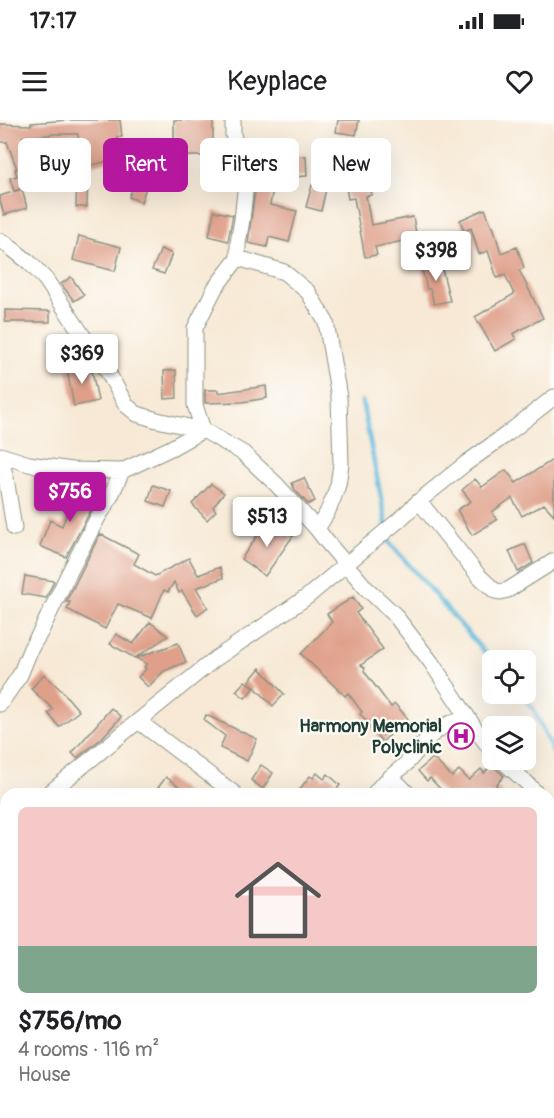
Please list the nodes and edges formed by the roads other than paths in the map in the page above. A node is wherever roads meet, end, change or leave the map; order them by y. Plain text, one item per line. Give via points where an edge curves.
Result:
1 (233, 120) edge
2 (0, 241) edge
3 (238, 258) junction
4 (554, 397) edge
5 (203, 430) junction
6 (0, 456) edge
7 (122, 471) junction
8 (419, 501) junction
9 (14, 528) dead end
10 (317, 529) junction
11 (554, 561) edge
12 (346, 566) junction
13 (0, 704) edge
14 (467, 716) junction
15 (138, 721) junction
16 (482, 737) edge
17 (512, 770) edge
18 (388, 779) junction
19 (55, 788) edge
20 (227, 788) edge
21 (379, 788) edge
22 (403, 788) edge
23 (532, 788) edge

1 - 3 street via 233,135 246,182
2 - 5 street via 46,280 103,363 126,405 137,414
3 - 5 street via 215,288 195,328 195,405
3 - 10 street via 285,272 308,292 326,322 339,397 341,464 333,499
4 - 8 street
5 - 7 street
5 - 10 street via 243,453
6 - 7 street via 72,470
6 - 9 street
7 - 13 street via 20,675
8 - 11 street via 495,591 508,590
8 - 12 street
10 - 12 street
12 - 14 street via 393,614
12 - 15 street via 308,597 215,659
14 - 16 street
14 - 18 street via 429,737
15 - 19 street
15 - 20 street
17 - 23 street
18 - 21 street
18 - 22 street

